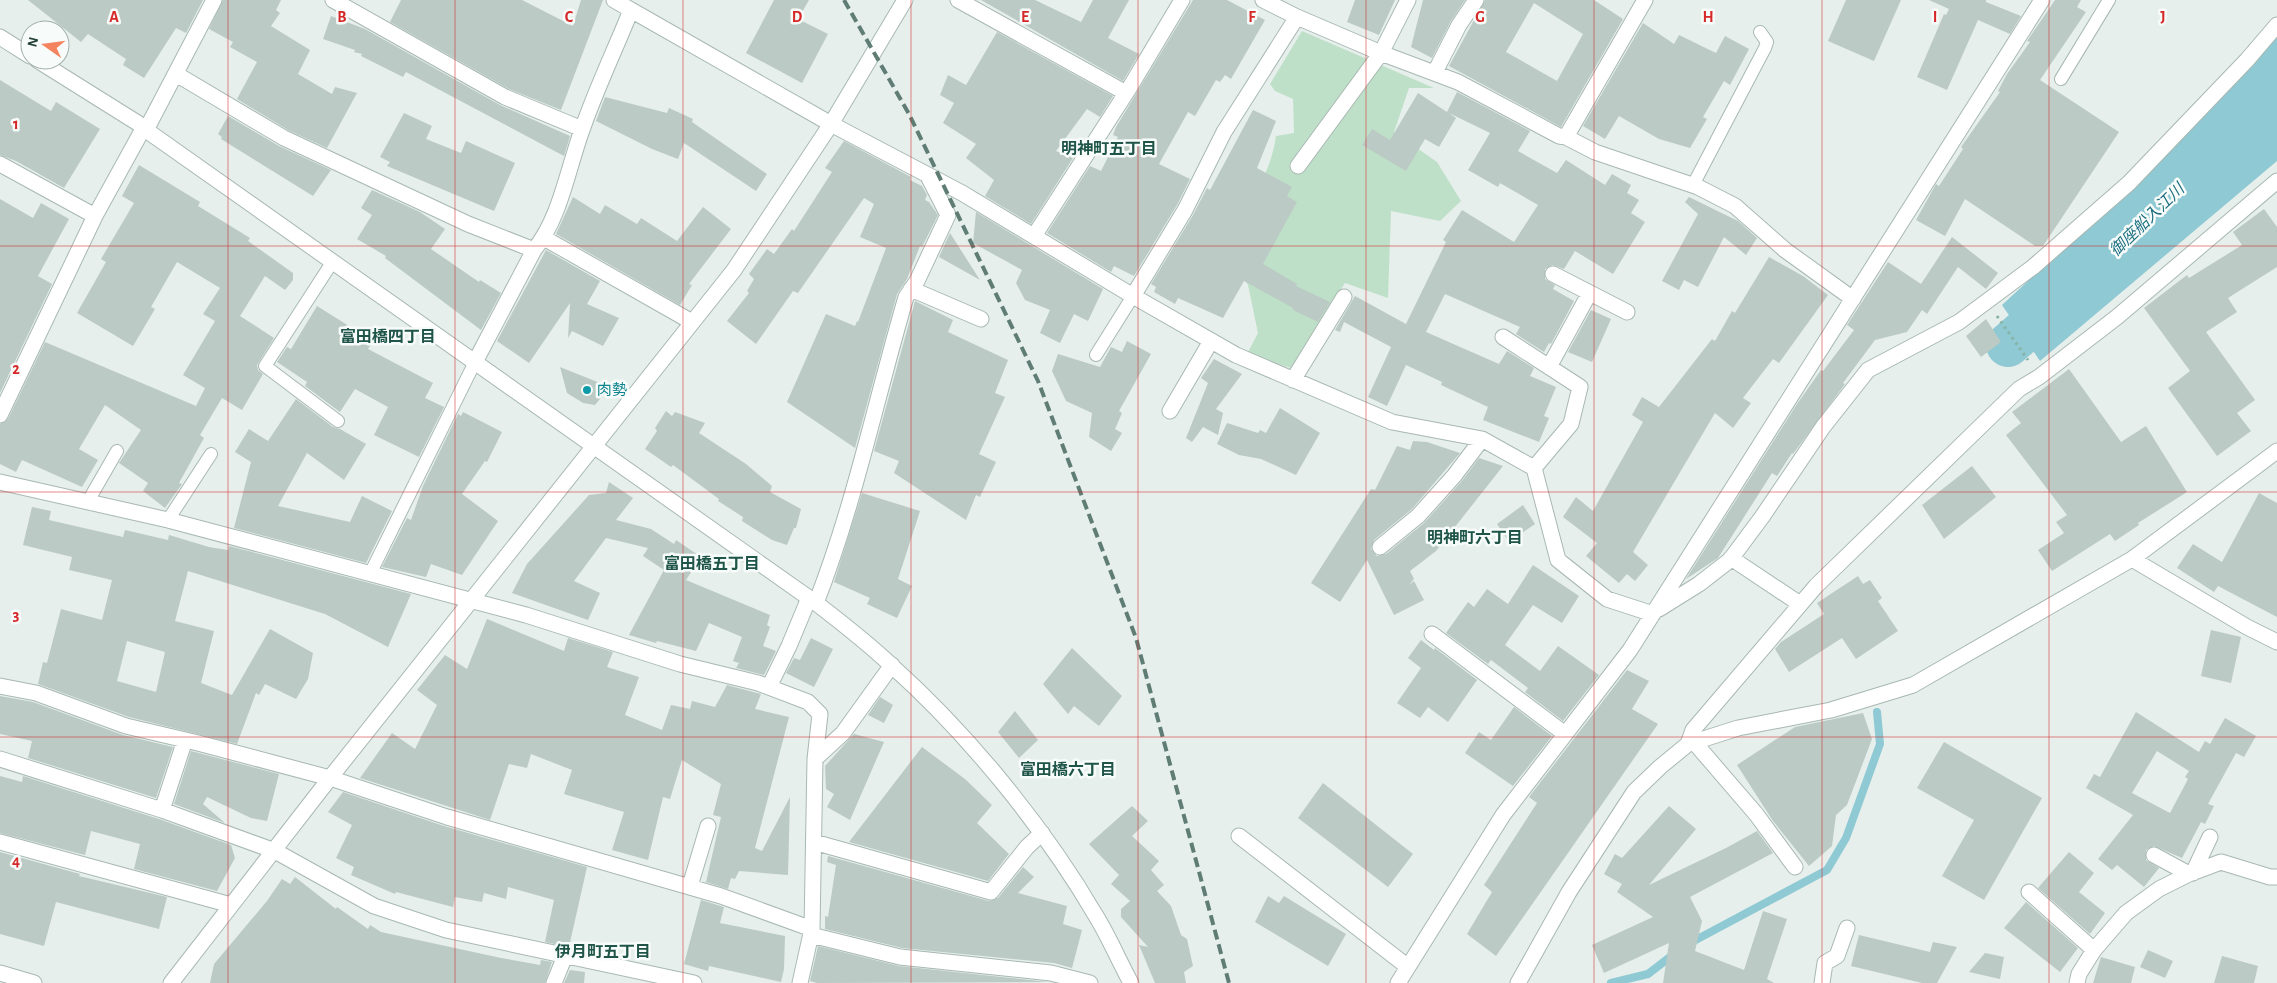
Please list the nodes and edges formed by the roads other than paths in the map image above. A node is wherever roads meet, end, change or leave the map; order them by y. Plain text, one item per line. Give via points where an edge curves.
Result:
1 (214, 0) edge
2 (332, 0) edge
3 (614, 0) edge
4 (905, 0) edge
5 (958, 0) edge
6 (1182, 0) edge
7 (1263, 0) edge
8 (1408, 0) edge
9 (1476, 0) edge
10 (1645, 0) edge
11 (2042, 0) edge
12 (2109, 0) edge
13 (632, 10) junction
14 (1297, 17) junction
15 (2277, 25) edge
16 (1760, 32) dead end
17 (0, 37) edge
18 (20, 50) edge
19 (1381, 53) junction
20 (53, 70) edge
21 (1435, 72) junction
22 (176, 74) junction
23 (2061, 79) dead end
24 (1126, 93) junction
25 (831, 124) junction
26 (145, 129) junction
27 (582, 129) junction
28 (1566, 137) junction
29 (0, 164) edge
30 (1298, 166) dead end
31 (928, 176) junction
32 (2277, 181) edge
33 (1693, 185) junction
34 (94, 216) junction
35 (1034, 236) junction
36 (539, 244) junction
37 (333, 261) junction
38 (1553, 274) dead end
39 (911, 289) junction
40 (1589, 294) junction
41 (1133, 296) junction
42 (1344, 297) dead end
43 (1852, 298) junction
44 (1628, 312) dead end
45 (980, 319) dead end
46 (692, 322) junction
47 (1502, 337) dead end
48 (1211, 341) junction
49 (1096, 355) dead end
50 (474, 364) junction
51 (1549, 367) junction
52 (1293, 380) junction
53 (1170, 411) dead end
54 (0, 415) edge
55 (338, 422) dead end
56 (1482, 439) junction
57 (595, 448) junction
58 (117, 451) dead end
59 (2277, 451) edge
60 (211, 454) dead end
61 (1534, 468) junction
62 (0, 482) edge
63 (87, 503) junction
64 (168, 520) junction
65 (1380, 547) dead end
66 (1731, 558) junction
67 (2132, 559) junction
68 (370, 574) junction
69 (813, 600) junction
70 (472, 601) junction
71 (1800, 604) junction
72 (1654, 612) junction
73 (1432, 634) dead end
74 (2277, 642) edge
75 (892, 666) junction
76 (0, 686) edge
77 (769, 687) junction
78 (1565, 734) junction
79 (185, 740) junction
80 (1691, 743) junction
81 (0, 759) edge
82 (816, 759) junction
83 (330, 778) junction
84 (162, 810) junction
85 (708, 826) dead end
86 (1042, 833) junction
87 (1239, 836) dead end
88 (2210, 837) dead end
89 (0, 842) edge
90 (814, 842) junction
91 (275, 851) junction
92 (2154, 855) dead end
93 (1795, 867) dead end
94 (2191, 873) junction
95 (2277, 877) edge
96 (690, 886) junction
97 (2029, 892) dead end
98 (231, 905) junction
99 (1848, 928) dead end
100 (811, 932) junction
101 (2094, 950) junction
102 (565, 956) junction
103 (1408, 967) junction
104 (0, 973) edge
105 (34, 983) edge
106 (171, 983) edge
107 (554, 983) edge
108 (694, 983) edge
109 (800, 983) edge
110 (1090, 983) edge
111 (1131, 983) edge
112 (1398, 983) edge
113 (1518, 983) edge
114 (1822, 983) edge
115 (2077, 983) edge

1 - 22 street
2 - 27 street via 505,97
3 - 13 street
4 - 25 street
5 - 24 street
6 - 24 street
7 - 14 street
8 - 19 street
9 - 21 street
10 - 28 street
11 - 43 street
12 - 23 lane
13 - 25 street
13 - 27 street
14 - 19 street
14 - 41 street via 1224,132 1185,210
15 - 66 street via 2129,183 2033,267 1960,322 1868,370 1823,427
16 - 33 lane via 1767,42 1765,48
17 - 18 street
19 - 21 street
19 - 30 street
20 - 26 street
21 - 28 street
22 - 26 street
22 - 36 street via 284,138 468,224
24 - 35 street
25 - 31 street
25 - 46 street via 734,270
26 - 34 street
26 - 37 street
27 - 36 street
28 - 33 street via 1595,152
29 - 34 street
31 - 35 street
31 - 39 street via 948,215
32 - 71 street via 2117,317 2040,377 2019,389
33 - 43 street via 1734,206 1785,250
34 - 54 street
35 - 41 street
36 - 46 street
36 - 50 street
37 - 50 street
37 - 55 lane via 265,366
38 - 40 street
39 - 45 street
39 - 69 street via 893,341 839,541
40 - 44 street
40 - 51 street
41 - 48 street
41 - 49 lane
42 - 52 street
43 - 72 street
46 - 57 street
47 - 51 street
48 - 52 street
48 - 53 street
50 - 57 street
50 - 68 lane
51 - 61 street via 1580,387 1571,424
52 - 56 street via 1392,422
56 - 61 street
56 - 65 street via 1418,516
57 - 69 street
57 - 70 street
58 - 63 lane
59 - 67 street
60 - 64 lane
61 - 72 street via 1558,560 1607,599
62 - 63 street
63 - 64 street
64 - 68 street
66 - 71 street
66 - 72 street via 1699,584
67 - 74 street
67 - 80 street via 1913,685 1831,710 1738,728
68 - 70 street
69 - 75 street
69 - 77 street
70 - 77 street via 680,664
70 - 83 street
71 - 80 street via 1693,730
72 - 78 street via 1630,650
73 - 78 street
75 - 82 street via 843,733
75 - 86 street via 958,731
76 - 79 street via 36,693 126,726
77 - 82 street via 808,702 820,714
78 - 103 street via 1503,815
79 - 83 street
79 - 84 street
80 - 93 street via 1756,814
80 - 113 street via 1634,792 1570,892
81 - 84 street
82 - 90 street
83 - 91 street
83 - 96 street via 447,817
84 - 91 street
85 - 96 street
86 - 90 street via 991,892
86 - 111 street via 1096,915
87 - 103 street
88 - 94 street
89 - 98 street
90 - 100 street
91 - 98 street
91 - 102 street via 374,906 446,930
92 - 94 street
94 - 95 street via 2221,862
94 - 101 street via 2159,889 2126,913
96 - 100 street
97 - 101 street
98 - 106 street
99 - 114 street via 1837,956 1825,963
100 - 109 street
100 - 110 street via 900,957 1051,973
101 - 115 street
102 - 107 street
102 - 108 street
103 - 112 street
104 - 105 street

